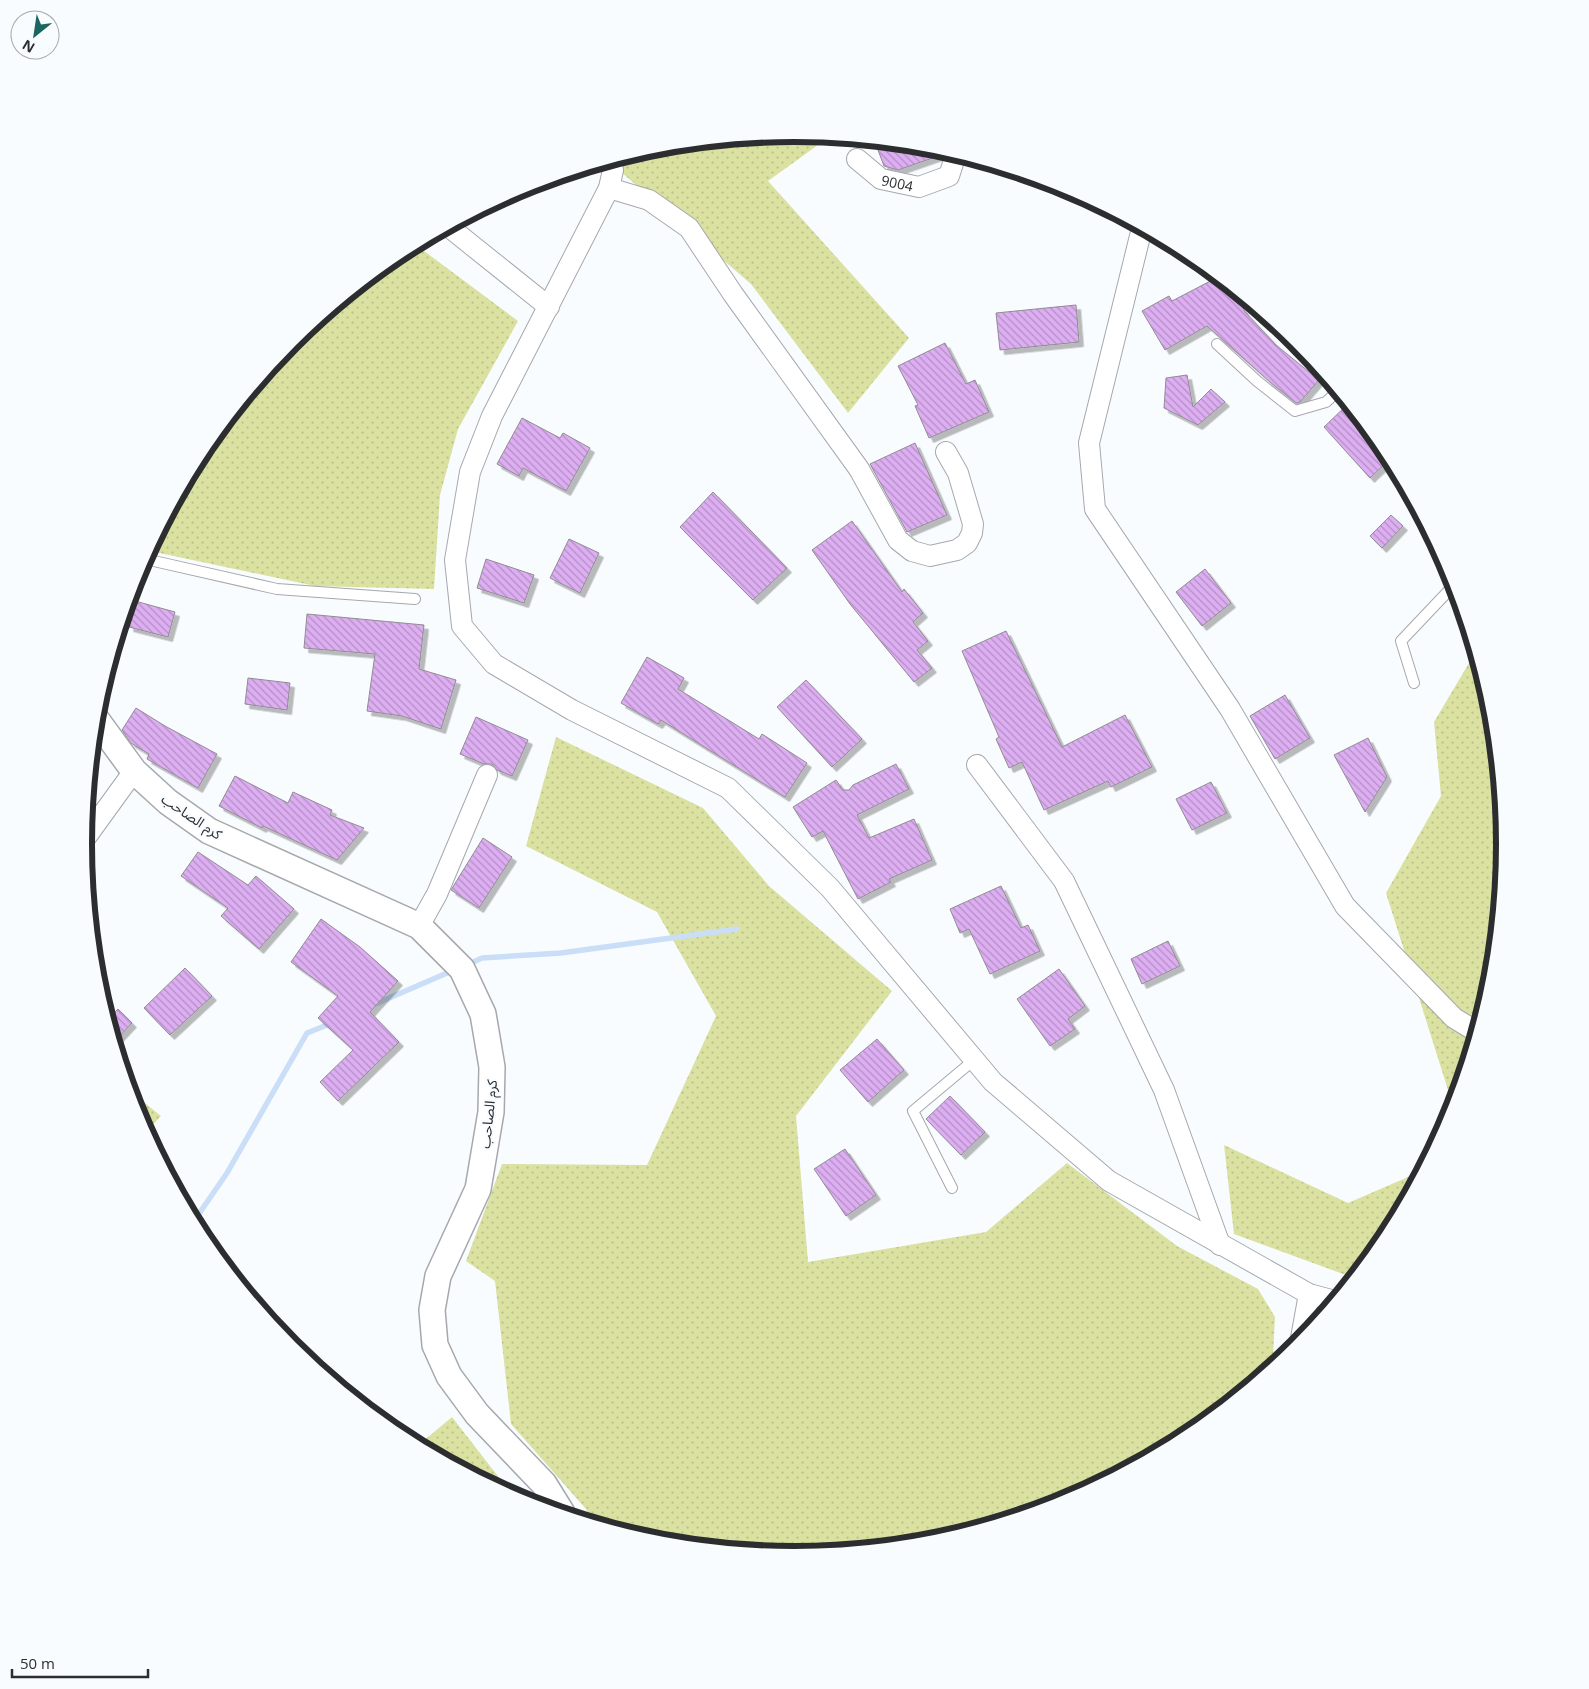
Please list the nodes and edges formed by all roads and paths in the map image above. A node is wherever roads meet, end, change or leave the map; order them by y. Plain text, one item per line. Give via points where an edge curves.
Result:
1 (857, 159) dead end
2 (954, 161) edge
3 (612, 166) edge
4 (609, 188) junction
5 (455, 231) edge
6 (1141, 234) edge
7 (549, 307) junction
8 (1217, 344) dead end
9 (1333, 395) edge
10 (946, 452) dead end
11 (153, 561) edge
12 (1449, 591) edge
13 (415, 599) dead end
14 (1414, 683) dead end
15 (103, 728) edge
16 (976, 765) dead end
17 (134, 771) junction
18 (487, 775) dead end
19 (93, 828) edge
20 (419, 926) junction
21 (1472, 1029) edge
22 (974, 1060) junction
23 (952, 1188) dead end
24 (1220, 1245) junction
25 (1309, 1294) junction
26 (1328, 1299) edge
27 (1303, 1328) edge
28 (557, 1504) edge

1 - 2 street, 9004 via 881,178 919,187 949,176
3 - 4 street
4 - 7 street
4 - 10 street via 649,200 689,228 859,469 898,540 912,551 930,556 957,550 967,543 972,533 958,473
5 - 7 street
6 - 21 street via 1089,443 1095,510 1230,709 1345,906 1454,1018
7 - 22 street via 492,416 470,472 455,560 462,626 494,664 572,710 728,788 830,888
8 - 9 lane via 1295,411 1326,402
11 - 13 lane via 277,589
12 - 14 lane via 1401,641
15 - 17 street, كرم الصاحب
16 - 24 street via 1064,881 1164,1090
17 - 19 street
17 - 20 street, كرم الصاحب via 168,802 209,831
18 - 20 street via 437,894
20 - 28 street, كرم الصاحب via 462,969 483,1014 492,1067 491,1112 478,1189 438,1276 432,1310 435,1345 449,1376 477,1414 544,1484
22 - 23 lane via 913,1111
22 - 24 street via 992,1082 1109,1181
24 - 25 street
25 - 26 street
25 - 27 street

